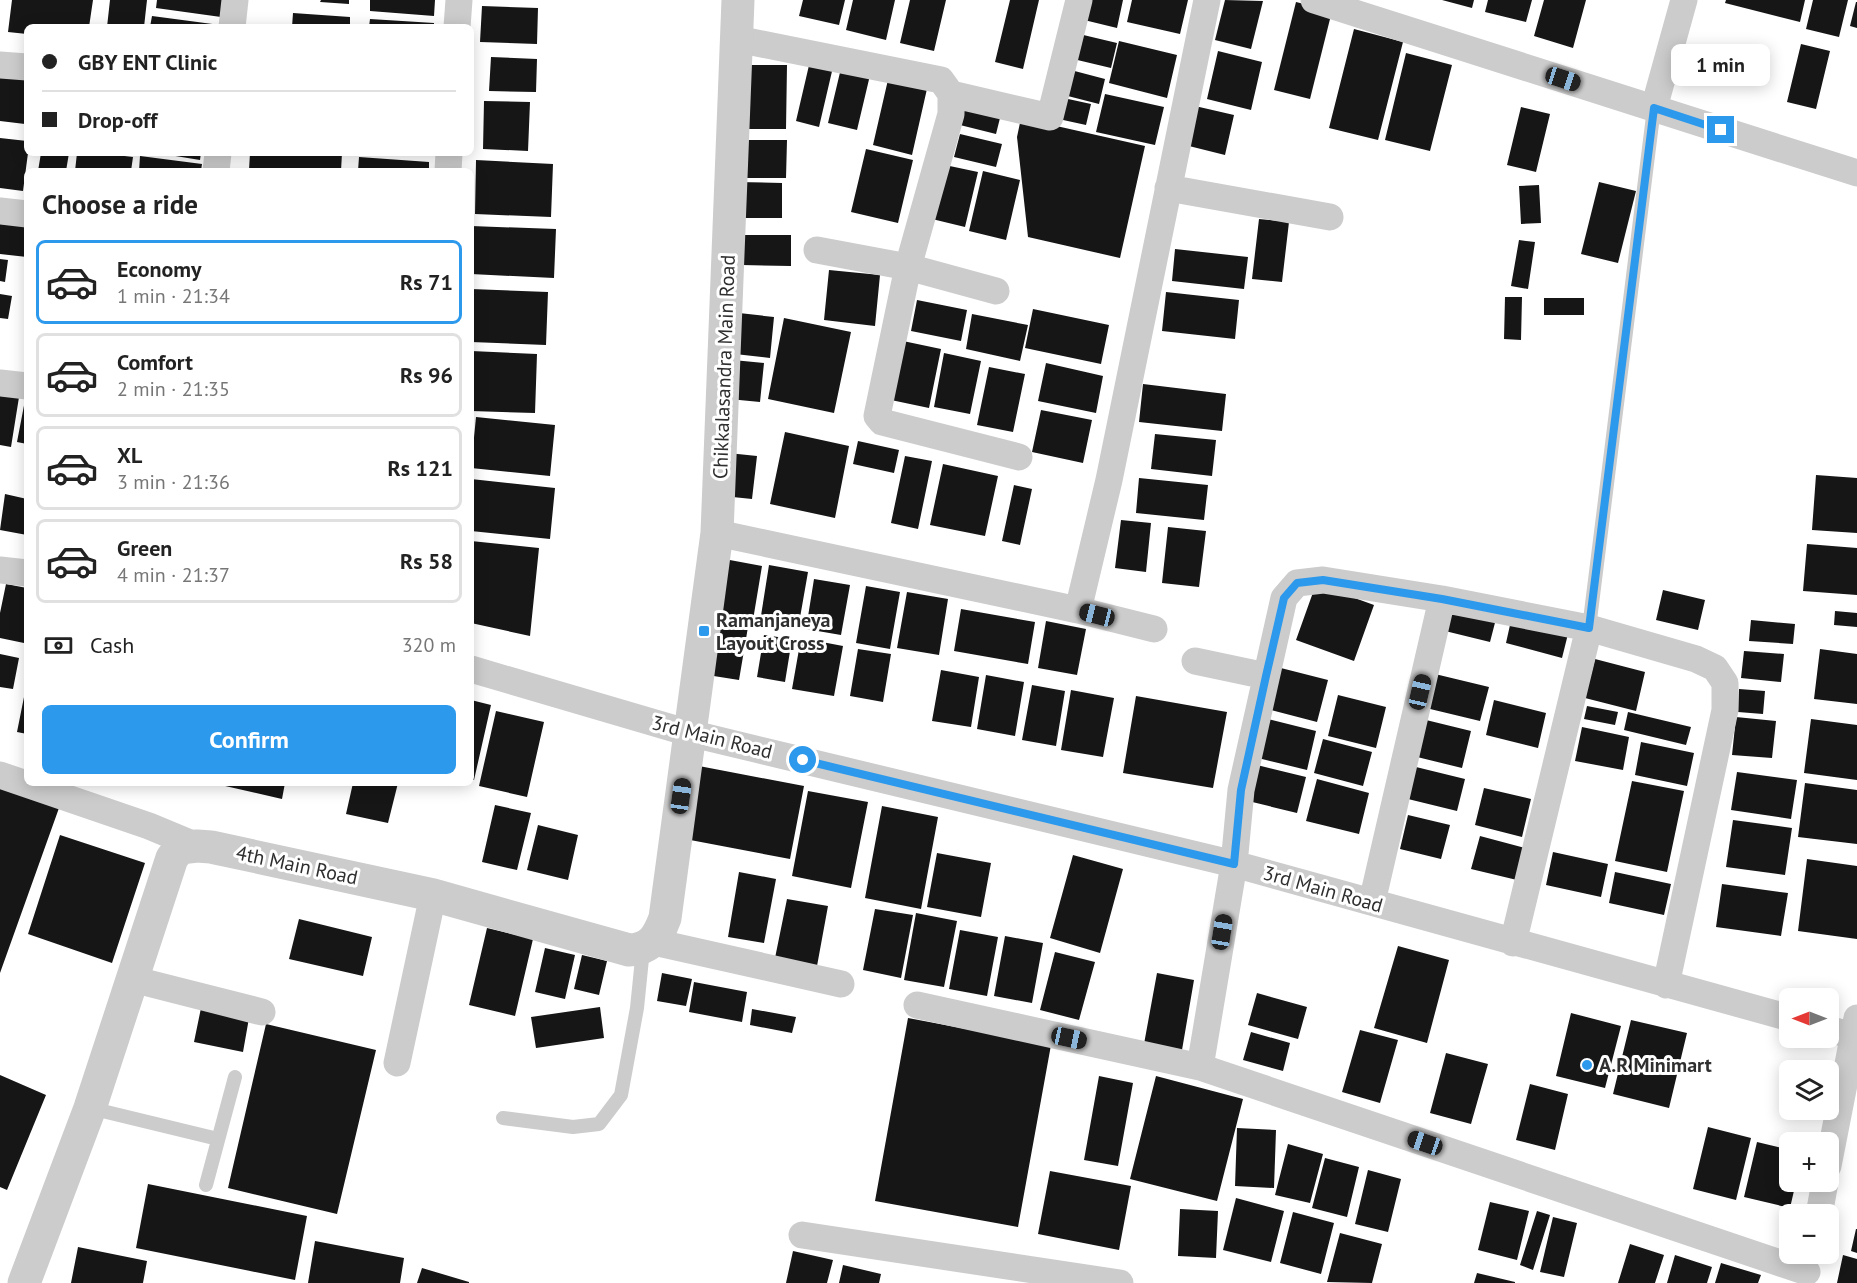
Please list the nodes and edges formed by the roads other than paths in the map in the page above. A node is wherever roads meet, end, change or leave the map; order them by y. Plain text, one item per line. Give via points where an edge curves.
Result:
1 (235, 0) edge
2 (459, 0) edge
3 (738, 0) edge
4 (1079, 0) edge
5 (1207, 0) edge
6 (1314, 0) edge
7 (1684, 0) edge
8 (232, 24) edge
9 (457, 24) edge
10 (737, 39) junction
11 (0, 65) edge
12 (24, 68) edge
13 (951, 94) junction
14 (1654, 108) junction
15 (1857, 173) edge
16 (1168, 188) junction
17 (0, 211) edge
18 (24, 214) edge
19 (1330, 217) dead end
20 (817, 250) dead end
21 (908, 267) junction
22 (996, 291) dead end
23 (0, 383) edge
24 (24, 386) edge
25 (1019, 457) dead end
26 (717, 533) junction
27 (0, 570) edge
28 (24, 573) edge
29 (1442, 599) junction
30 (1078, 610) junction
31 (1589, 628) junction
32 (1154, 629) dead end
33 (1195, 661) dead end
34 (474, 670) edge
35 (1266, 676) junction
36 (689, 733) junction
37 (0, 775) edge
38 (24, 783) edge
39 (32, 786) edge
40 (197, 846) junction
41 (1234, 864) junction
42 (433, 895) junction
43 (1372, 902) junction
44 (1513, 943) junction
45 (648, 945) junction
46 (132, 979) junction
47 (841, 984) dead end
48 (1666, 985) junction
49 (917, 1005) dead end
50 (262, 1012) dead end
51 (1779, 1015) edge
52 (1839, 1029) edge
53 (1856, 1030) edge
54 (397, 1063) dead end
55 (1200, 1067) junction
56 (235, 1077) dead end
57 (90, 1108) junction
58 (503, 1118) dead end
59 (1835, 1132) edge
60 (218, 1139) junction
61 (206, 1185) dead end
62 (802, 1235) dead end
63 (1808, 1270) edge
64 (24, 1283) edge
65 (1120, 1283) edge

1 - 8 street
2 - 9 street
3 - 10 street, Chikkalasandra Main Road
4 - 13 street via 1050,117
5 - 16 street
6 - 14 street
7 - 14 street
10 - 13 street via 941,80
10 - 26 street, Chikkalasandra Main Road
11 - 12 street
13 - 21 street via 951,114
14 - 15 street
14 - 31 lane
16 - 19 street
16 - 30 street via 1109,480
17 - 18 street
20 - 21 street
21 - 22 street
21 - 25 street via 877,410 879,419
23 - 24 street
26 - 30 street
26 - 36 street, Chikkalasandra Main Road
27 - 28 street
29 - 31 street
29 - 35 street via 1323,580 1297,583 1284,598
29 - 43 street
30 - 32 street
31 - 44 street
31 - 48 street via 1696,659 1715,668 1725,683 1725,710
33 - 35 street
34 - 36 street, 3rd Main Road
35 - 41 street via 1241,790
36 - 41 street, 3rd Main Road
36 - 45 street via 665,918
37 - 38 street
39 - 40 street
40 - 42 street, 4th Main Road
40 - 46 street via 180,848 172,858
41 - 43 street, 3rd Main Road
41 - 55 street
42 - 45 street, 4th Main Road via 616,948 629,951
42 - 54 street
43 - 44 street, 3rd Main Road
44 - 48 street, 3rd Main Road
45 - 47 street
45 - 58 lane via 621,1095 599,1124 573,1127
46 - 50 street
46 - 57 street
48 - 51 street, 3rd Main Road
49 - 55 street
52 - 53 street
53 - 59 street
55 - 63 street
56 - 60 lane
57 - 60 lane
57 - 64 street
60 - 61 lane
62 - 65 street

